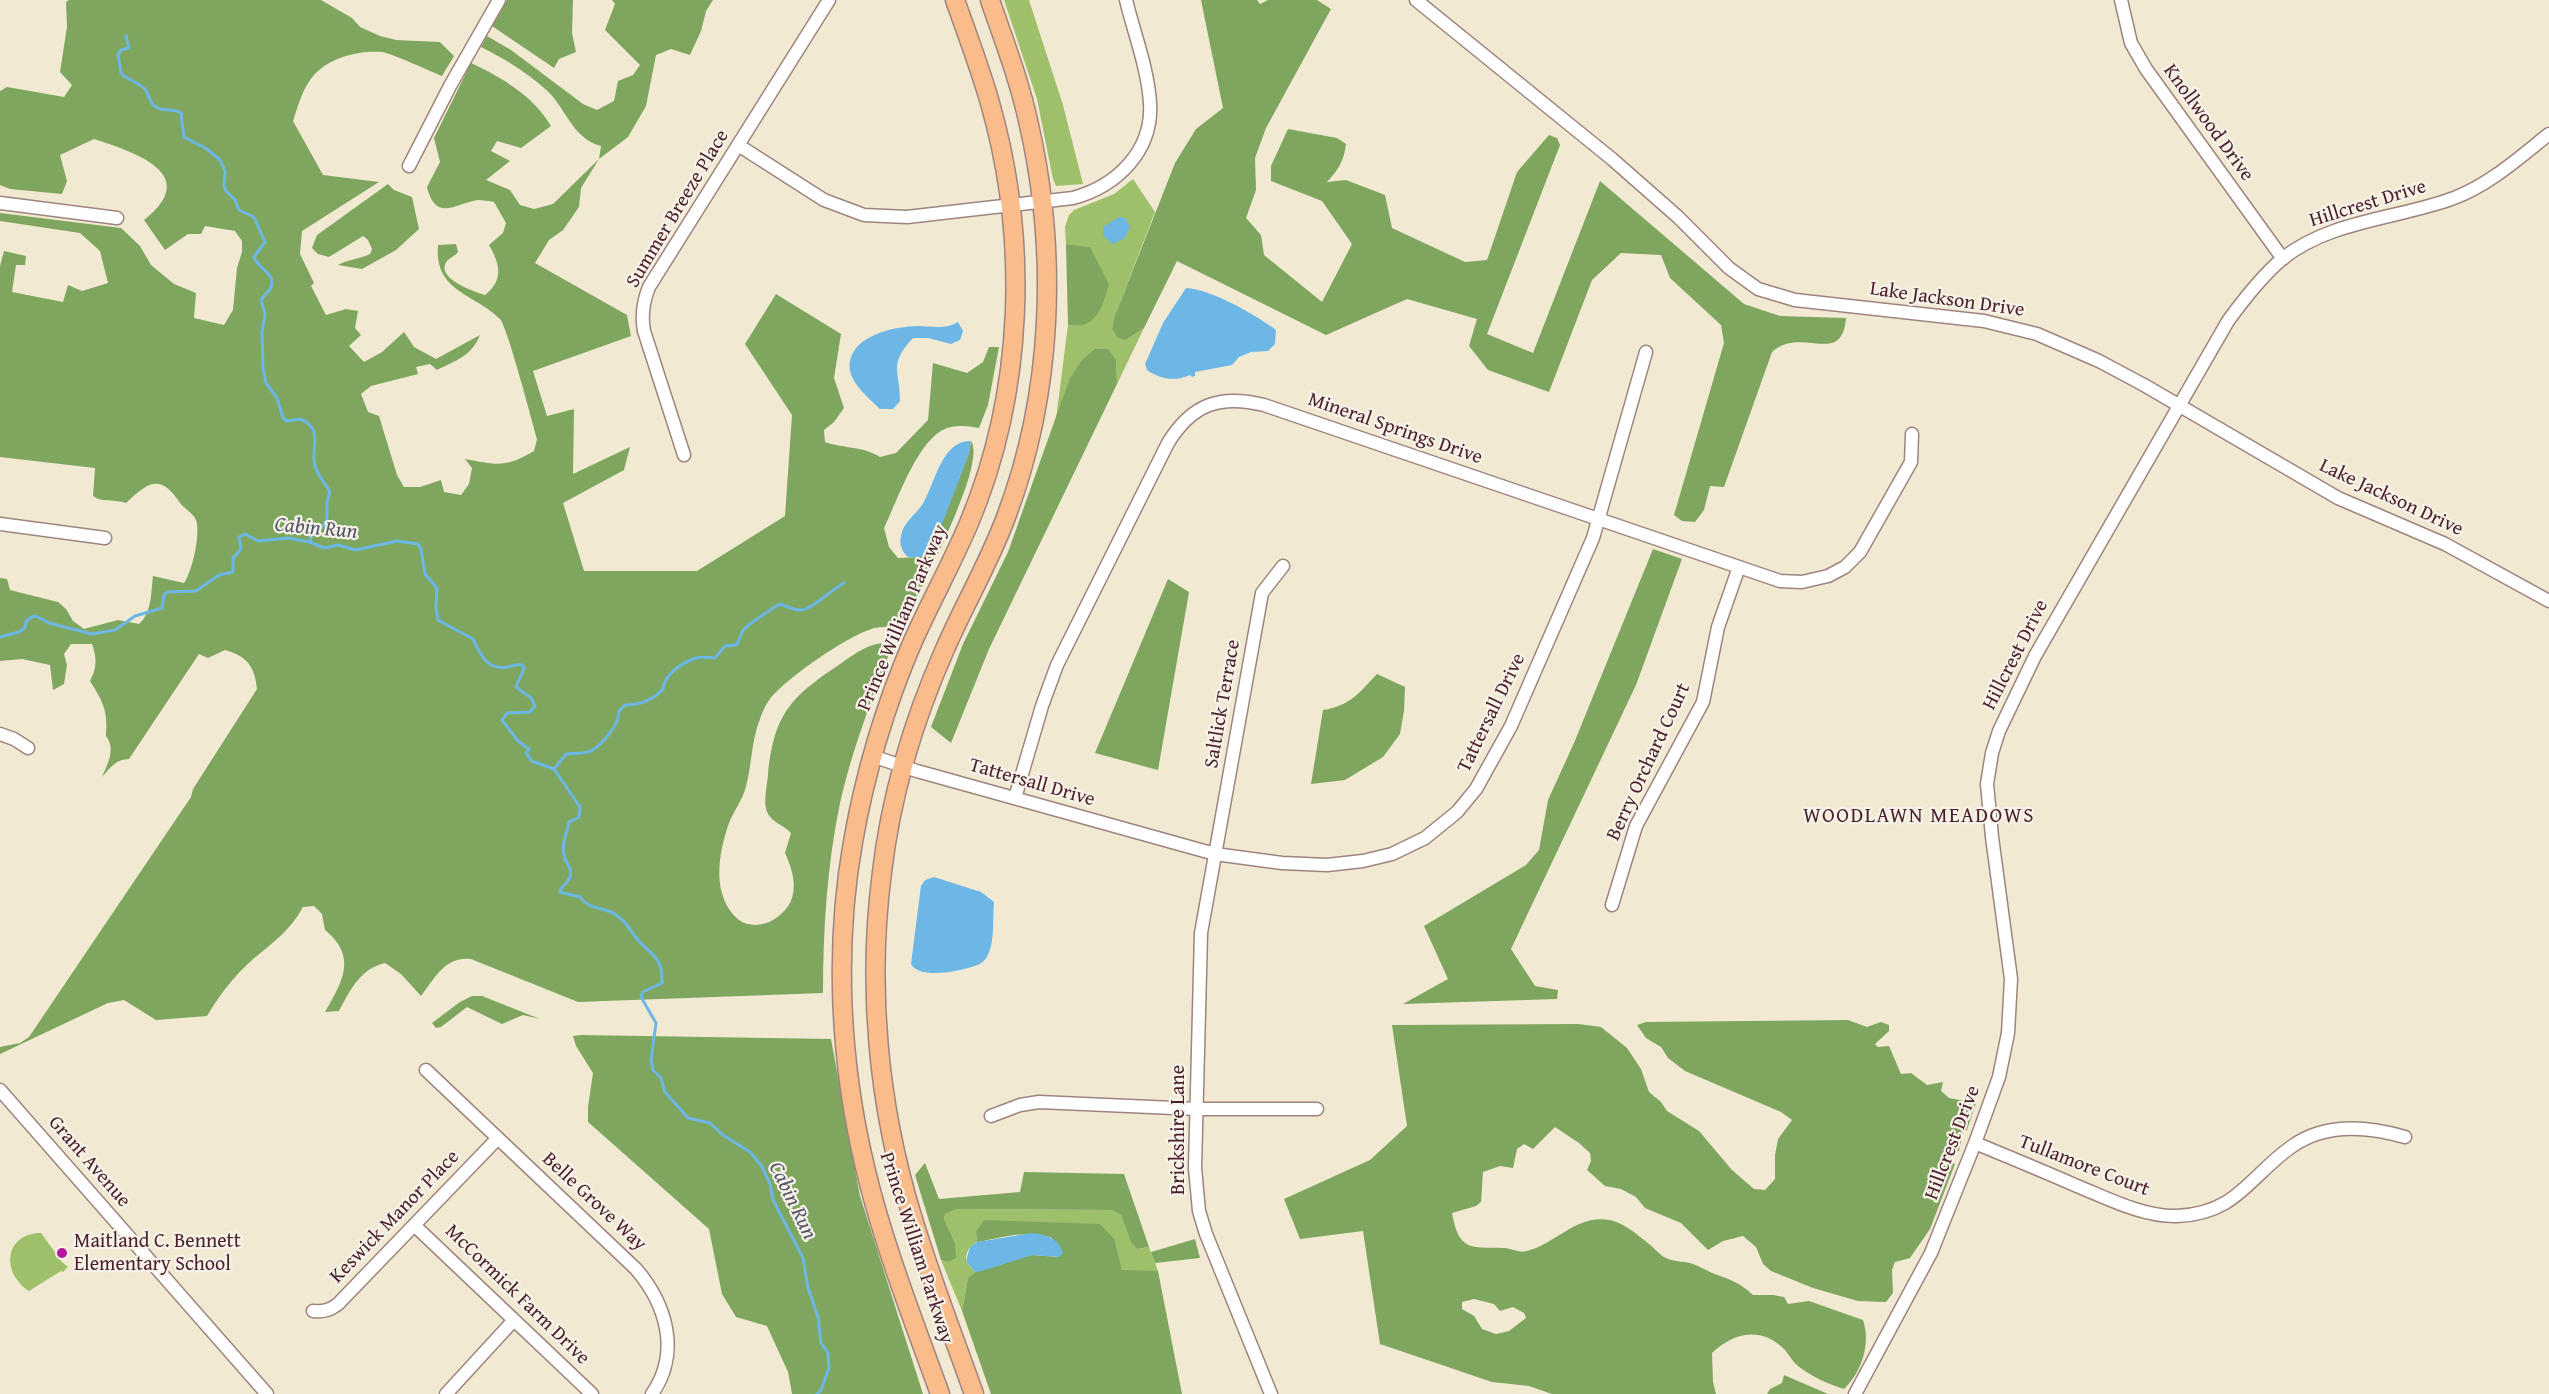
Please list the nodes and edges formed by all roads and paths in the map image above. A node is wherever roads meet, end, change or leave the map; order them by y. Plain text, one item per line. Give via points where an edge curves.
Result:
1 (499, 0) edge
2 (829, 0) edge
3 (955, 0) edge
4 (990, 0) edge
5 (1126, 0) edge
6 (1416, 0) edge
7 (2121, 0) edge
8 (2549, 134) edge
9 (738, 145) junction
10 (409, 166) dead end
11 (1043, 202) junction
12 (0, 203) edge
13 (1011, 205) junction
14 (117, 218) dead end
15 (2283, 259) junction
16 (1646, 352) dead end
17 (2180, 405) junction
18 (1912, 434) dead end
19 (684, 455) dead end
20 (1599, 519) junction
21 (0, 524) edge
22 (105, 538) dead end
23 (1283, 566) dead end
24 (1739, 567) junction
25 (2549, 601) edge
26 (0, 734) edge
27 (28, 748) dead end
28 (872, 756) junction
29 (903, 766) junction
30 (1015, 798) junction
31 (1215, 854) junction
32 (1612, 905) dead end
33 (426, 1070) dead end
34 (0, 1090) edge
35 (1197, 1109) junction
36 (1317, 1109) dead end
37 (992, 1116) dead end
38 (2405, 1137) dead end
39 (498, 1138) junction
40 (1976, 1143) junction
41 (414, 1225) junction
42 (313, 1311) dead end
43 (514, 1320) junction
44 (267, 1394) edge
45 (446, 1394) edge
46 (592, 1394) edge
47 (652, 1394) edge
48 (940, 1394) edge
49 (974, 1394) edge
50 (1271, 1394) edge
51 (1855, 1394) edge

1 - 10 street
2 - 9 street, Summer Breeze Place
3 - 13 highway, Prince William Parkway via 990,103
4 - 11 highway, Prince William Parkway via 1028,120
5 - 11 street via 1149,90 1146,136 1131,164 1104,187 1073,198
6 - 17 street, Lake Jackson Drive via 1612,159 1729,268 1758,289 1795,300 2011,326 2066,345
7 - 15 street, Knollwood Drive via 2131,43 2146,69
8 - 15 street, Hillcrest Drive via 2495,175 2455,198 2340,230 2313,240
9 - 13 street via 824,200 864,215 907,217
9 - 19 street, Summer Breeze Place via 650,287 642,314 656,372
11 - 13 street
11 - 29 highway, Prince William Parkway via 1046,324 1040,385 1028,444 1006,516 936,669
12 - 14 street
13 - 28 highway, Prince William Parkway via 1016,271 1014,328 1009,377 994,447 970,521 914,640
15 - 17 street, Hillcrest Drive via 2247,295 2228,321
16 - 20 street, Tattersall Drive
17 - 25 street, Lake Jackson Drive via 2313,485 2460,552
17 - 40 street, Hillcrest Drive via 2035,656 1992,753 1987,784 1989,815 2010,968 2010,1006 1999,1077
18 - 24 street, Mineral Springs Drive via 1911,462 1869,539 1845,567 1802,582 1780,581
20 - 24 street, Mineral Springs Drive
20 - 30 street, Mineral Springs Drive via 1264,405 1242,399 1206,406 1180,424 1168,443 1057,664
20 - 31 street, Tattersall Drive via 1511,726 1476,789 1457,812 1425,838 1392,854 1363,861 1327,865 1282,863
21 - 22 street
23 - 31 street, Saltlick Terrace via 1262,593
24 - 32 street, Berry Orchard Court via 1718,627 1703,702 1636,826
26 - 27 street
28 - 29 street, Tattersall Drive
28 - 48 highway, Prince William Parkway via 853,842 844,925 849,1079 878,1216
29 - 30 street, Tattersall Drive
29 - 49 highway, Prince William Parkway via 878,907 879,1057 894,1147 912,1216
30 - 31 street, Tattersall Drive
31 - 35 street, Brickshire Lane via 1201,933
33 - 39 street, Belle Grove Way
34 - 44 street, Grant Avenue
35 - 36 street
35 - 37 street via 1040,1102
35 - 50 street, Brickshire Lane via 1195,1168 1199,1211
38 - 40 street, Tullamore Court via 2362,1129 2319,1133 2290,1148 2241,1194 2199,1213 2175,1216 2110,1199
39 - 41 street, Keswick Manor Place
39 - 47 street, Belle Grove Way via 636,1269 654,1292 666,1324 668,1350 663,1373
40 - 51 street, Hillcrest Drive via 1932,1253
41 - 42 street, Keswick Manor Place via 338,1304 321,1312
41 - 43 street, McCormick Farm Drive
43 - 45 street
43 - 46 street, McCormick Farm Drive

